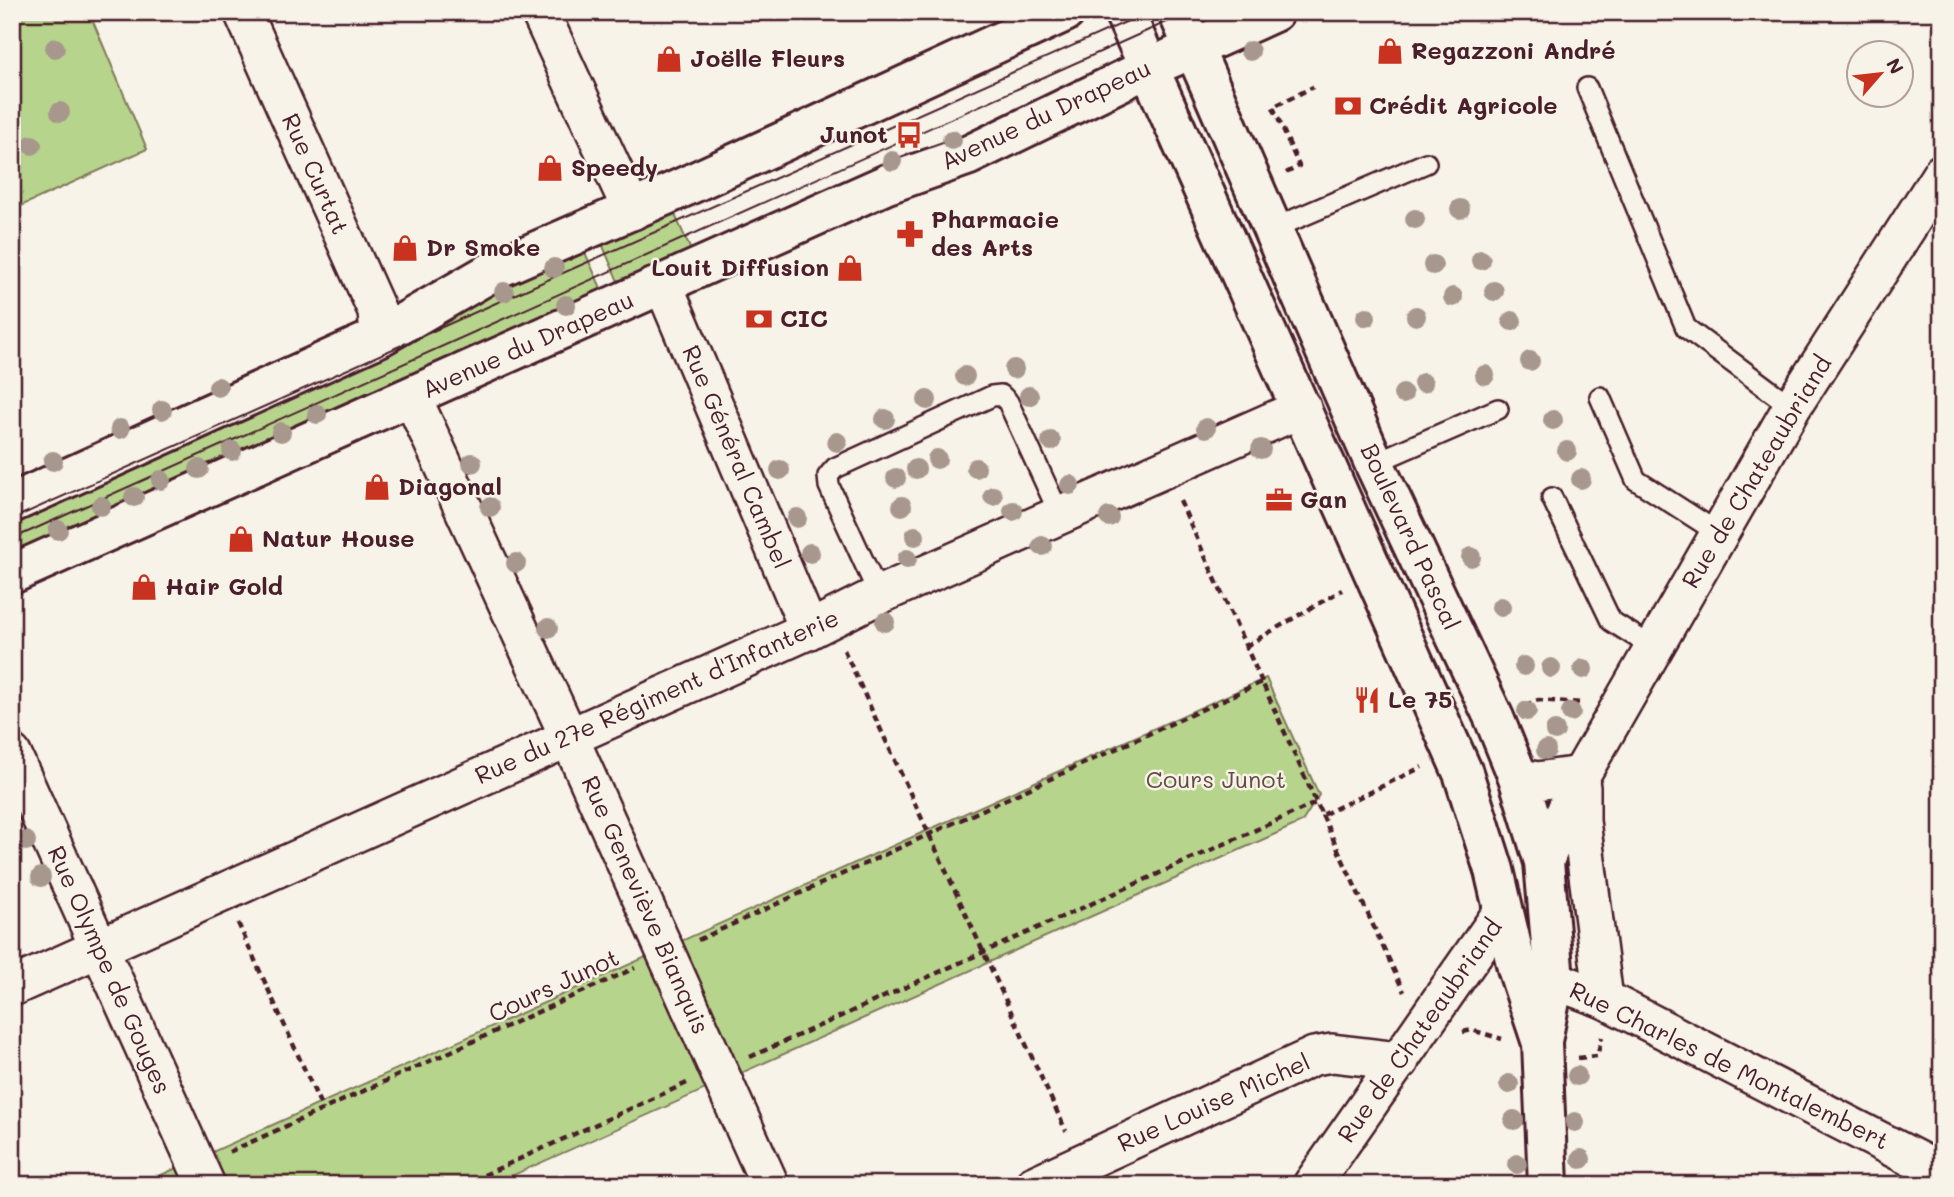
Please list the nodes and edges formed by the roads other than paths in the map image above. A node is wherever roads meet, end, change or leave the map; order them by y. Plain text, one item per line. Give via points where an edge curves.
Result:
1 (243, 12) edge
2 (540, 12) edge
3 (1065, 12) edge
4 (1124, 12) edge
5 (1178, 12) edge
6 (1274, 12) edge
7 (1193, 48) junction
8 (1148, 68) junction
9 (1587, 88) dead end
10 (1426, 163) dead end
11 (1942, 173) edge
12 (632, 211) junction
13 (1272, 229) junction
14 (663, 284) junction
15 (379, 337) junction
16 (412, 397) junction
17 (1600, 397) dead end
18 (1791, 407) junction
19 (1301, 408) junction
20 (1498, 409) dead end
21 (1374, 463) junction
22 (1552, 498) dead end
23 (12, 503) edge
24 (1060, 515) junction
25 (1720, 534) junction
26 (12, 574) edge
27 (879, 595) junction
28 (820, 624) junction
29 (1654, 648) junction
30 (569, 737) junction
31 (12, 754) edge
32 (1581, 775) junction
33 (1518, 777) junction
34 (1544, 862) junction
35 (1503, 911) junction
36 (98, 949) junction
37 (1517, 968) junction
38 (1554, 980) junction
39 (12, 987) edge
40 (1604, 999) junction
41 (1542, 1043) junction
42 (1400, 1062) junction
43 (1942, 1173) edge
44 (202, 1175) edge
45 (770, 1185) edge
46 (1034, 1185) edge
47 (1312, 1185) edge
48 (1548, 1185) edge

1 - 15 street, Rue Curtat via 377,311
2 - 12 street
3 - 12 main road
4 - 8 main road, Boulevard Pascal
5 - 7 main road, Boulevard Pascal
6 - 7 main road, Avenue du Drapeau
7 - 8 main road, Avenue du Drapeau
7 - 13 main road, Boulevard Pascal
8 - 14 main road, Avenue du Drapeau via 969,155 887,184
8 - 19 main road, Boulevard Pascal
9 - 18 lane via 1686,328
10 - 13 lane
11 - 18 street, Rue de Chateaubriand
12 - 15 main road via 500,267
13 - 21 main road, Boulevard Pascal
14 - 16 main road, Avenue du Drapeau
14 - 28 street, Rue Général Cambel
15 - 23 main road
16 - 26 main road, Avenue du Drapeau
16 - 30 street, Rue Geneviève Bianquis
17 - 25 lane via 1636,480
18 - 25 street, Rue de Chateaubriand
19 - 24 street, Rue du 27e Régiment d'Infanterie
19 - 35 main road, Boulevard Pascal via 1454,752
20 - 21 lane
21 - 33 main road, Boulevard Pascal
22 - 29 lane via 1611,621
24 - 27 street, Rue du 27e Régiment d'Infanterie
24 - 27 lane via 1008,402 1001,395 992,396 835,468 828,476
25 - 29 street, Rue de Chateaubriand
27 - 28 street, Rue du 27e Régiment d'Infanterie
28 - 30 street, Rue du 27e Régiment d'Infanterie
29 - 32 street, Rue de Chateaubriand
30 - 36 street, Rue du 27e Régiment d'Infanterie
30 - 45 street, Rue Geneviève Bianquis
31 - 36 street, Rue Olympe de Gouges
32 - 33 street via 1537,781
32 - 34 street, Rue de Chateaubriand
32 - 40 street via 1581,821
33 - 34 main road, Boulevard Pascal
34 - 38 main road, Boulevard Pascal
35 - 37 main road, Boulevard Pascal
35 - 42 street, Rue de Chateaubriand
36 - 39 street, Rue du 27e Régiment d'Infanterie
36 - 44 street, Rue Olympe de Gouges
37 - 38 main road
37 - 41 main road, Boulevard Pascal
38 - 40 street, Rue Charles de Montalembert
38 - 41 main road, Boulevard Pascal
40 - 43 street, Rue Charles de Montalembert
41 - 48 main road, Boulevard Pascal
42 - 46 street, Rue Louise Michel via 1314,1056
42 - 47 street, Rue de Chateaubriand

